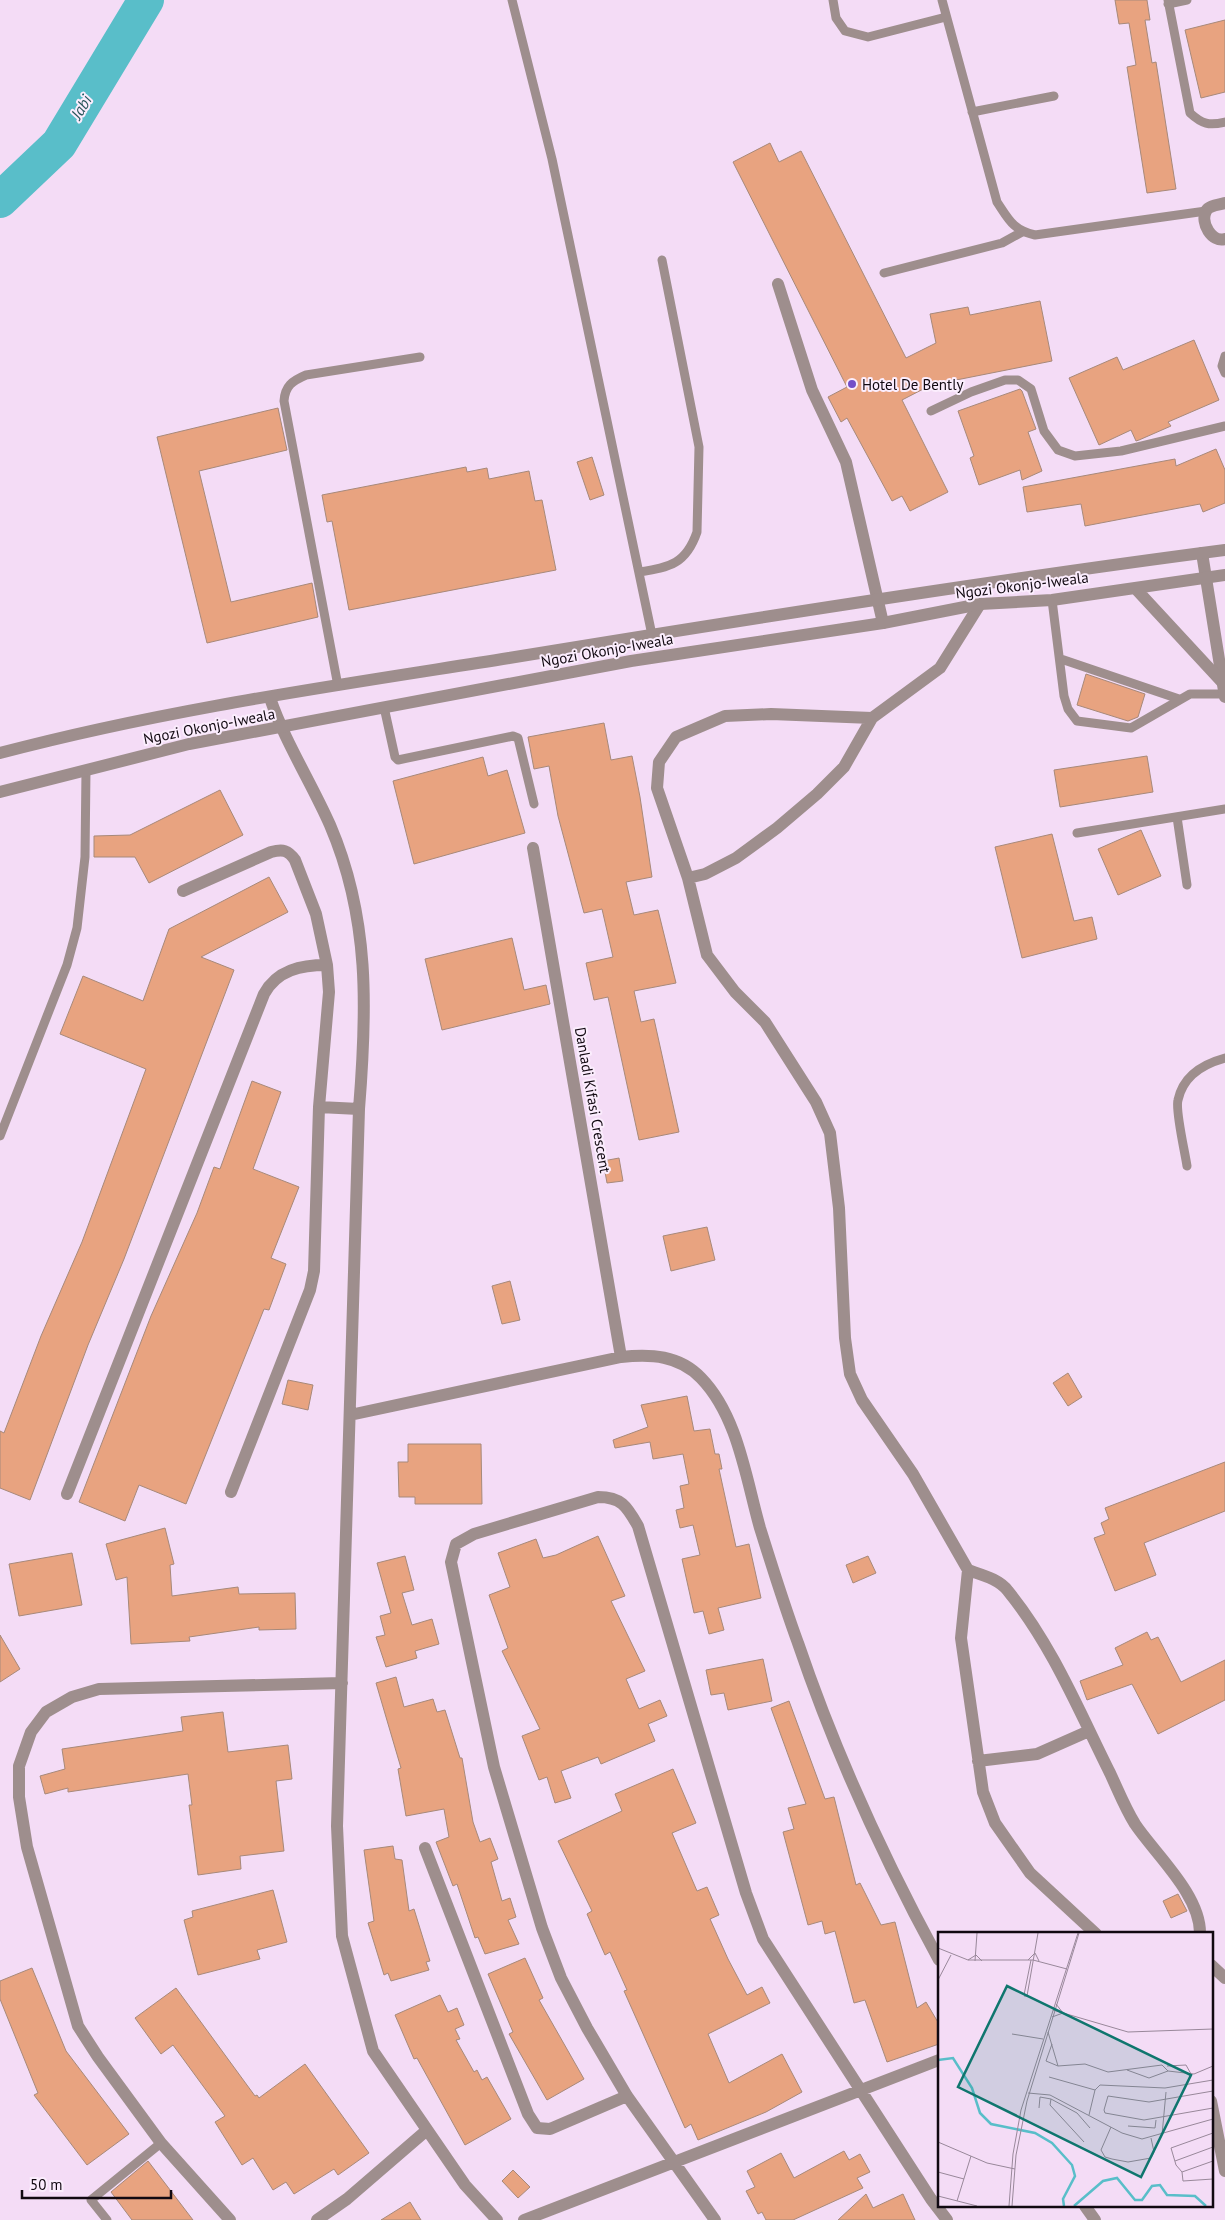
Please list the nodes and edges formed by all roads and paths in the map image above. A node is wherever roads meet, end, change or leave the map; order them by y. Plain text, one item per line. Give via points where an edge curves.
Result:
1 (512, 0) edge
2 (833, 0) edge
3 (942, 0) edge
4 (1187, 0) edge
5 (1168, 2) edge
6 (946, 17) junction
7 (1054, 96) dead end
8 (972, 112) junction
9 (1225, 122) edge
10 (1225, 203) edge
11 (1206, 211) junction
12 (1022, 232) junction
13 (1225, 239) edge
14 (662, 260) dead end
15 (884, 273) dead end
16 (778, 284) dead end
17 (1225, 356) edge
18 (420, 357) dead end
19 (1225, 373) edge
20 (931, 412) dead end
21 (1225, 426) edge
22 (1225, 550) edge
23 (1202, 553) junction
24 (640, 572) junction
25 (1225, 575) edge
26 (1205, 578) junction
27 (1135, 588) junction
28 (878, 598) junction
29 (1052, 600) junction
30 (980, 604) junction
31 (883, 623) junction
32 (652, 635) junction
33 (1061, 659) junction
34 (338, 686) junction
35 (1224, 687) edge
36 (270, 698) junction
37 (1178, 699) junction
38 (384, 707) junction
39 (872, 718) junction
40 (280, 728) junction
41 (1, 752) edge
42 (86, 770) junction
43 (6, 790) edge
44 (534, 804) dead end
45 (1225, 809) edge
46 (1176, 817) junction
47 (1077, 834) dead end
48 (533, 848) dead end
49 (688, 878) junction
50 (1187, 885) dead end
51 (183, 891) dead end
52 (327, 965) junction
53 (1225, 1058) edge
54 (318, 1107) junction
55 (359, 1109) junction
56 (0, 1136) edge
57 (1186, 1166) dead end
58 (621, 1357) junction
59 (350, 1416) junction
60 (231, 1492) dead end
61 (67, 1494) dead end
62 (968, 1570) junction
63 (342, 1683) junction
64 (1089, 1731) junction
65 (978, 1761) junction
66 (425, 1848) dead end
67 (1094, 1932) edge
68 (1200, 1932) edge
69 (938, 1958) edge
70 (1212, 1966) edge
71 (1225, 1978) edge
72 (938, 2060) edge
73 (862, 2090) junction
74 (627, 2096) junction
75 (1212, 2106) edge
76 (427, 2130) junction
77 (161, 2143) junction
78 (674, 2162) junction
79 (1225, 2170) edge
80 (1086, 2208) edge
81 (107, 2220) edge
82 (230, 2220) edge
83 (317, 2220) edge
84 (497, 2220) edge
85 (524, 2220) edge
86 (715, 2220) edge
87 (947, 2220) edge
88 (1095, 2220) edge

1 - 24 lane via 552,159
2 - 6 lane via 836,18 844,31 868,37
3 - 6 lane
4 - 5 lane
5 - 9 lane via 1190,113 1201,123
6 - 8 lane
7 - 8 lane
8 - 12 lane via 997,202
10 - 11 street
11 - 12 lane via 1035,235
11 - 13 street via 1209,233 1219,241
12 - 15 lane via 1002,244
14 - 24 lane via 699,447 697,532 684,557 664,568
16 - 28 street via 812,390 846,462
17 - 19 lane via 1222,366
18 - 34 lane via 306,375 291,382 285,391 284,401
20 - 21 lane via 971,392 1005,380 1018,380 1031,389 1044,431 1058,450 1075,456 1121,451
22 - 23 street, Ngozi Okonjo-Iweala
23 - 26 street
23 - 28 street, Ngozi Okonjo-Iweala
24 - 32 lane
25 - 26 street, Ngozi Okonjo-Iweala
26 - 27 street, Ngozi Okonjo-Iweala
26 - 35 street
27 - 29 street, Ngozi Okonjo-Iweala
27 - 35 street
28 - 31 street
28 - 32 street, Ngozi Okonjo-Iweala
29 - 30 street, Ngozi Okonjo-Iweala
29 - 33 lane
30 - 31 street, Ngozi Okonjo-Iweala
30 - 39 street via 940,668
31 - 38 street, Ngozi Okonjo-Iweala via 631,661
32 - 34 street, Ngozi Okonjo-Iweala
33 - 37 lane
33 - 37 lane via 1064,696 1077,721 1131,728
34 - 36 street, Ngozi Okonjo-Iweala
35 - 37 lane
36 - 40 street
36 - 41 street, Ngozi Okonjo-Iweala via 74,733
38 - 40 street, Ngozi Okonjo-Iweala
38 - 44 lane via 398,760 513,736 518,738
39 - 49 street via 844,767 778,828 736,858 705,874
39 - 49 street via 771,714 725,716 676,737 659,762 657,788
40 - 42 street, Ngozi Okonjo-Iweala via 189,744
40 - 55 street via 329,824 349,876 362,940 366,1003
42 - 43 street, Ngozi Okonjo-Iweala
42 - 56 lane via 85,857 77,928 67,965
45 - 46 lane
46 - 47 lane
46 - 50 lane
48 - 58 street, Danladi Kifasi Crescent
49 - 62 street via 707,955 735,992 765,1022 816,1102 830,1133 838,1198 845,1338 850,1374 862,1400 913,1474
51 - 52 street via 271,852 281,849 290,852 316,914
52 - 54 street via 329,992
52 - 61 street via 295,968 270,983 264,994
53 - 57 lane via 1212,1061 1192,1073 1177,1100
54 - 55 street
54 - 60 street via 314,1271 310,1290
55 - 59 street
58 - 59 street
58 - 69 street via 647,1355 672,1358 701,1378 721,1406 741,1452 760,1527 802,1653 844,1762 896,1880
59 - 63 street
62 - 64 street via 988,1576 1007,1589 1044,1640
62 - 65 street via 961,1638
63 - 76 street via 337,1826 342,1936 374,2050
63 - 77 street via 99,1689 72,1697 46,1712 31,1732 19,1766 19,1797 27,1847 78,2026
64 - 65 street via 1037,1754
64 - 68 street via 1135,1823 1188,1896
65 - 67 street via 983,1792 995,1824 1030,1873
66 - 74 street via 528,2114 537,2128 550,2129
70 - 71 street
72 - 73 street
73 - 74 street via 762,1939 638,1526 628,1508 613,1497 598,1497 474,1534 456,1544 451,1562 494,1767 542,1928 574,2003
73 - 78 street
73 - 87 street
74 - 78 street
75 - 79 street
76 - 83 street via 347,2199
76 - 84 street via 465,2185
77 - 81 lane via 91,2200
77 - 82 street
78 - 85 street
78 - 86 street
80 - 88 street

